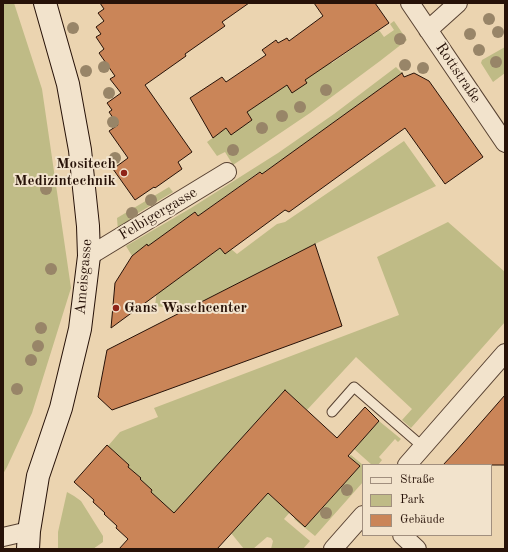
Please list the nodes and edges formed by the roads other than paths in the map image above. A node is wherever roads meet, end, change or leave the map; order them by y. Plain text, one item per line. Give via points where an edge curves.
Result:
1 (45, 3) edge
2 (410, 3) edge
3 (458, 3) edge
4 (428, 30) junction
5 (505, 143) edge
6 (227, 172) dead end
7 (89, 256) junction
8 (505, 354) edge
9 (332, 412) dead end
10 (422, 447) junction
11 (408, 464) edge
12 (362, 516) edge
13 (403, 536) edge
14 (3, 537) edge
15 (28, 540) edge
16 (333, 549) edge
17 (417, 549) edge

1 - 7 main road, Ameisgasse via 68,84 80,150
2 - 4 street, Rottstraße
3 - 4 street
4 - 5 street, Rottstraße
6 - 7 street, Felbigergasse
7 - 15 main road, Ameisgasse via 80,329 61,408 38,476
8 - 10 street
9 - 10 lane via 354,388
10 - 11 street
12 - 16 street
13 - 17 street
14 - 15 street

